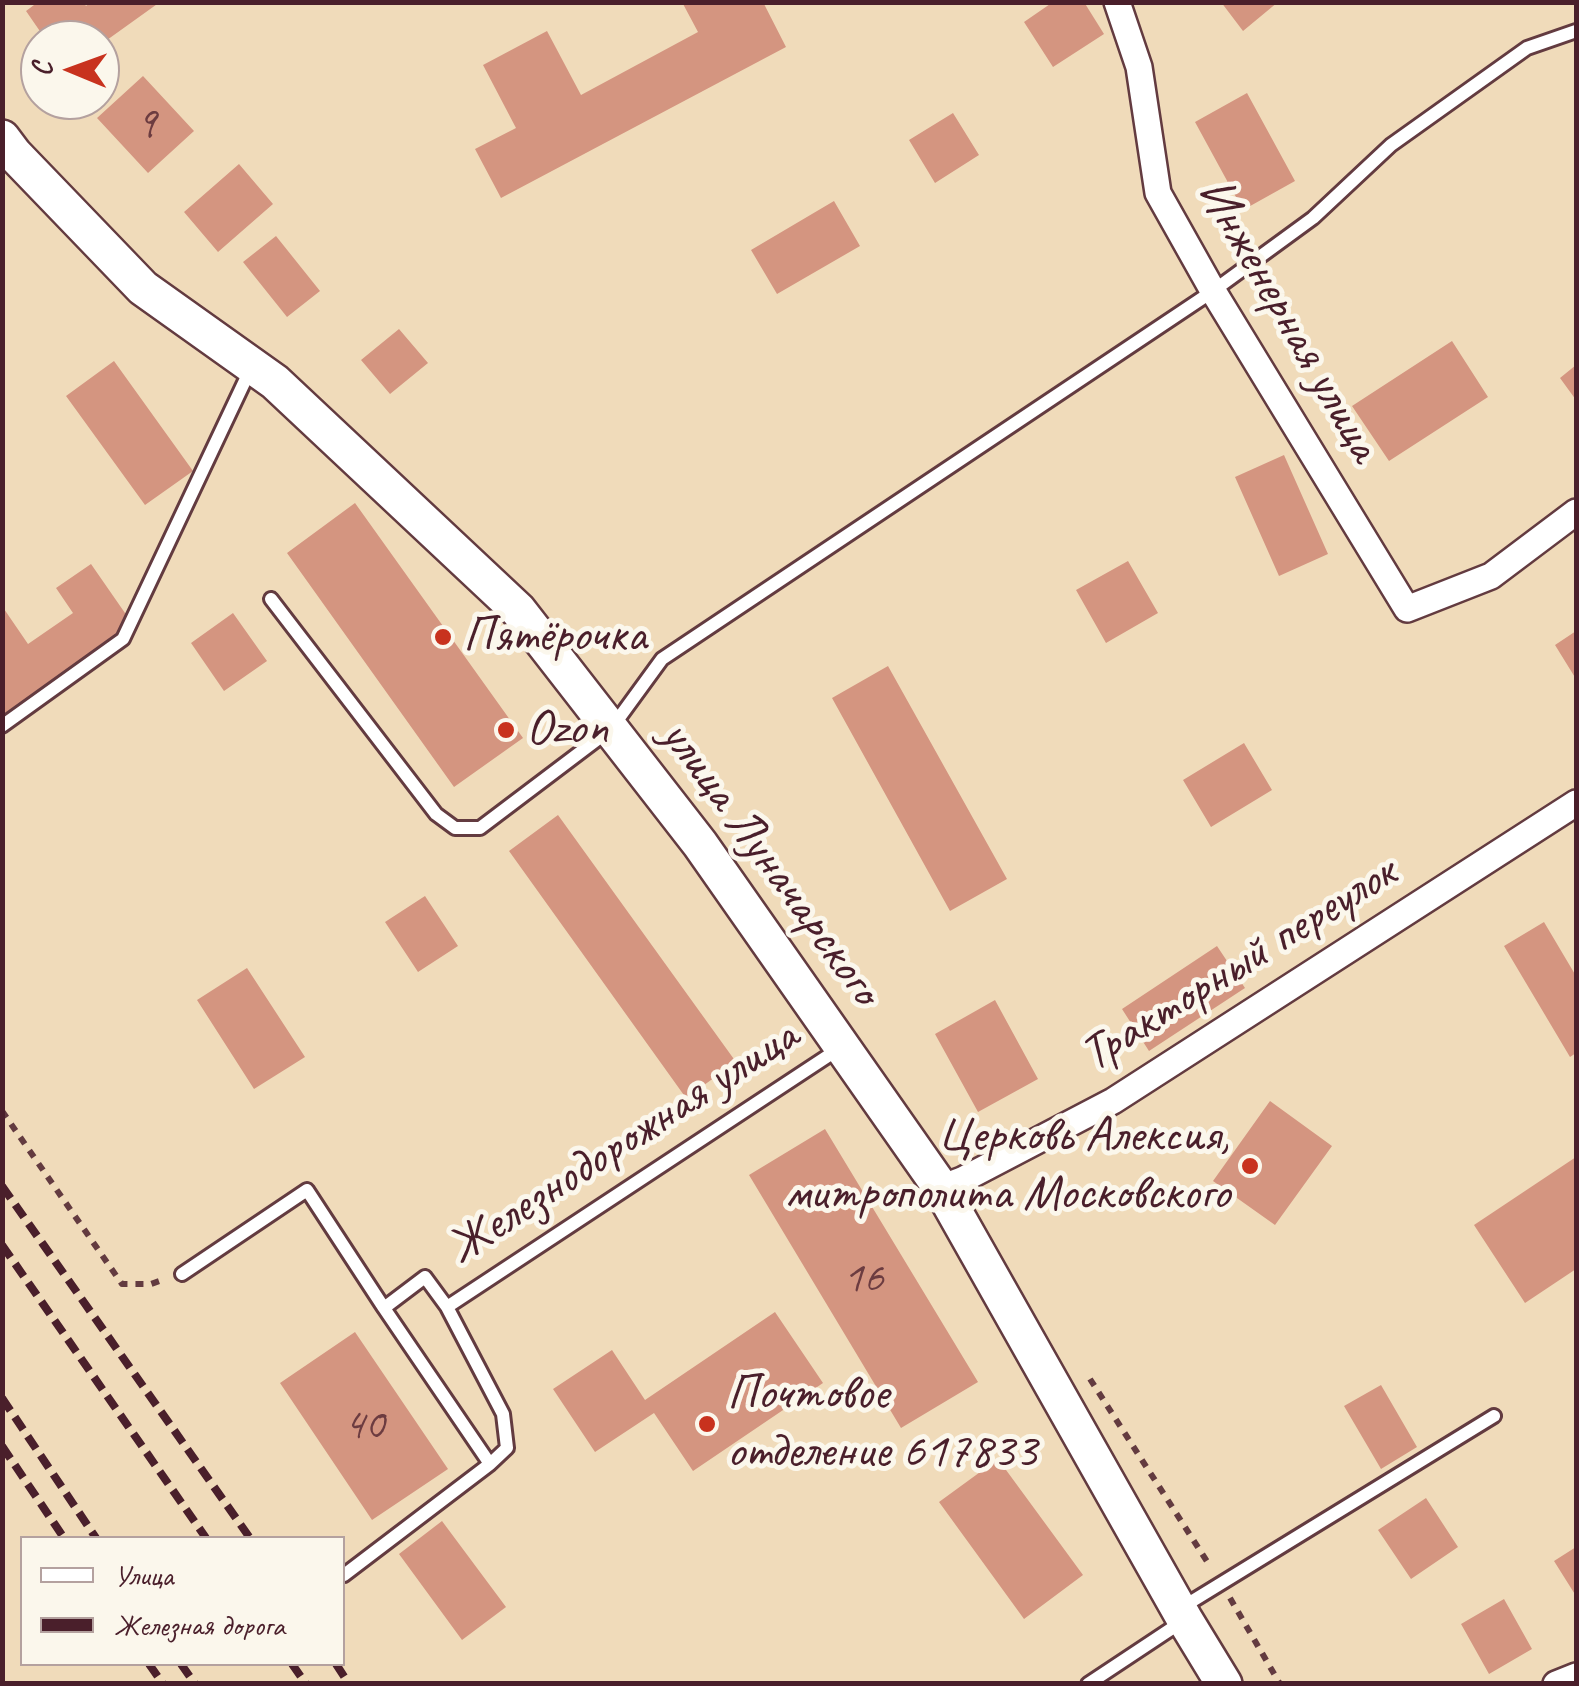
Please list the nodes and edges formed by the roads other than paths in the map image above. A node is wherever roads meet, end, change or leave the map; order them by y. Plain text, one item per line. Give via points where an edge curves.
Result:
1 (1116, 2) edge
2 (1576, 30) edge
3 (2, 138) edge
4 (1213, 290) junction
5 (252, 366) junction
6 (1576, 512) edge
7 (271, 599) dead end
8 (2, 726) edge
9 (611, 729) junction
10 (1576, 803) edge
11 (842, 1046) junction
12 (941, 1188) junction
13 (182, 1274) road end
14 (447, 1307) junction
15 (384, 1308) junction
16 (1494, 1416) dead end
17 (490, 1464) junction
18 (345, 1573) edge
19 (1182, 1614) junction
20 (1576, 1676) edge
21 (1088, 1684) edge
22 (1224, 1684) edge
23 (1556, 1684) edge

1 - 4 street, Инженерная улица via 1139,67 1158,192
2 - 4 lane via 1526,48 1390,145 1313,218
3 - 5 street, улица Луначарского via 143,288
4 - 6 street, Инженерная улица via 1406,609 1490,576
4 - 9 lane via 662,659
5 - 8 lane via 124,638
5 - 9 street, улица Луначарского via 518,610
7 - 9 lane via 436,814 455,828 480,828
9 - 11 street, улица Луначарского
10 - 12 street, Тракторный переулок via 1114,1101
11 - 12 street, улица Луначарского
11 - 14 lane, Железнодорожная улица
12 - 19 street, улица Луначарского
13 - 15 lane via 306,1190
14 - 15 lane, Железнодорожная улица via 425,1277
14 - 17 lane, Железнодорожная улица via 503,1414 507,1448
15 - 17 lane
16 - 19 lane via 1221,1583
17 - 18 lane
19 - 21 lane
19 - 22 street, улица Луначарского
20 - 23 street

